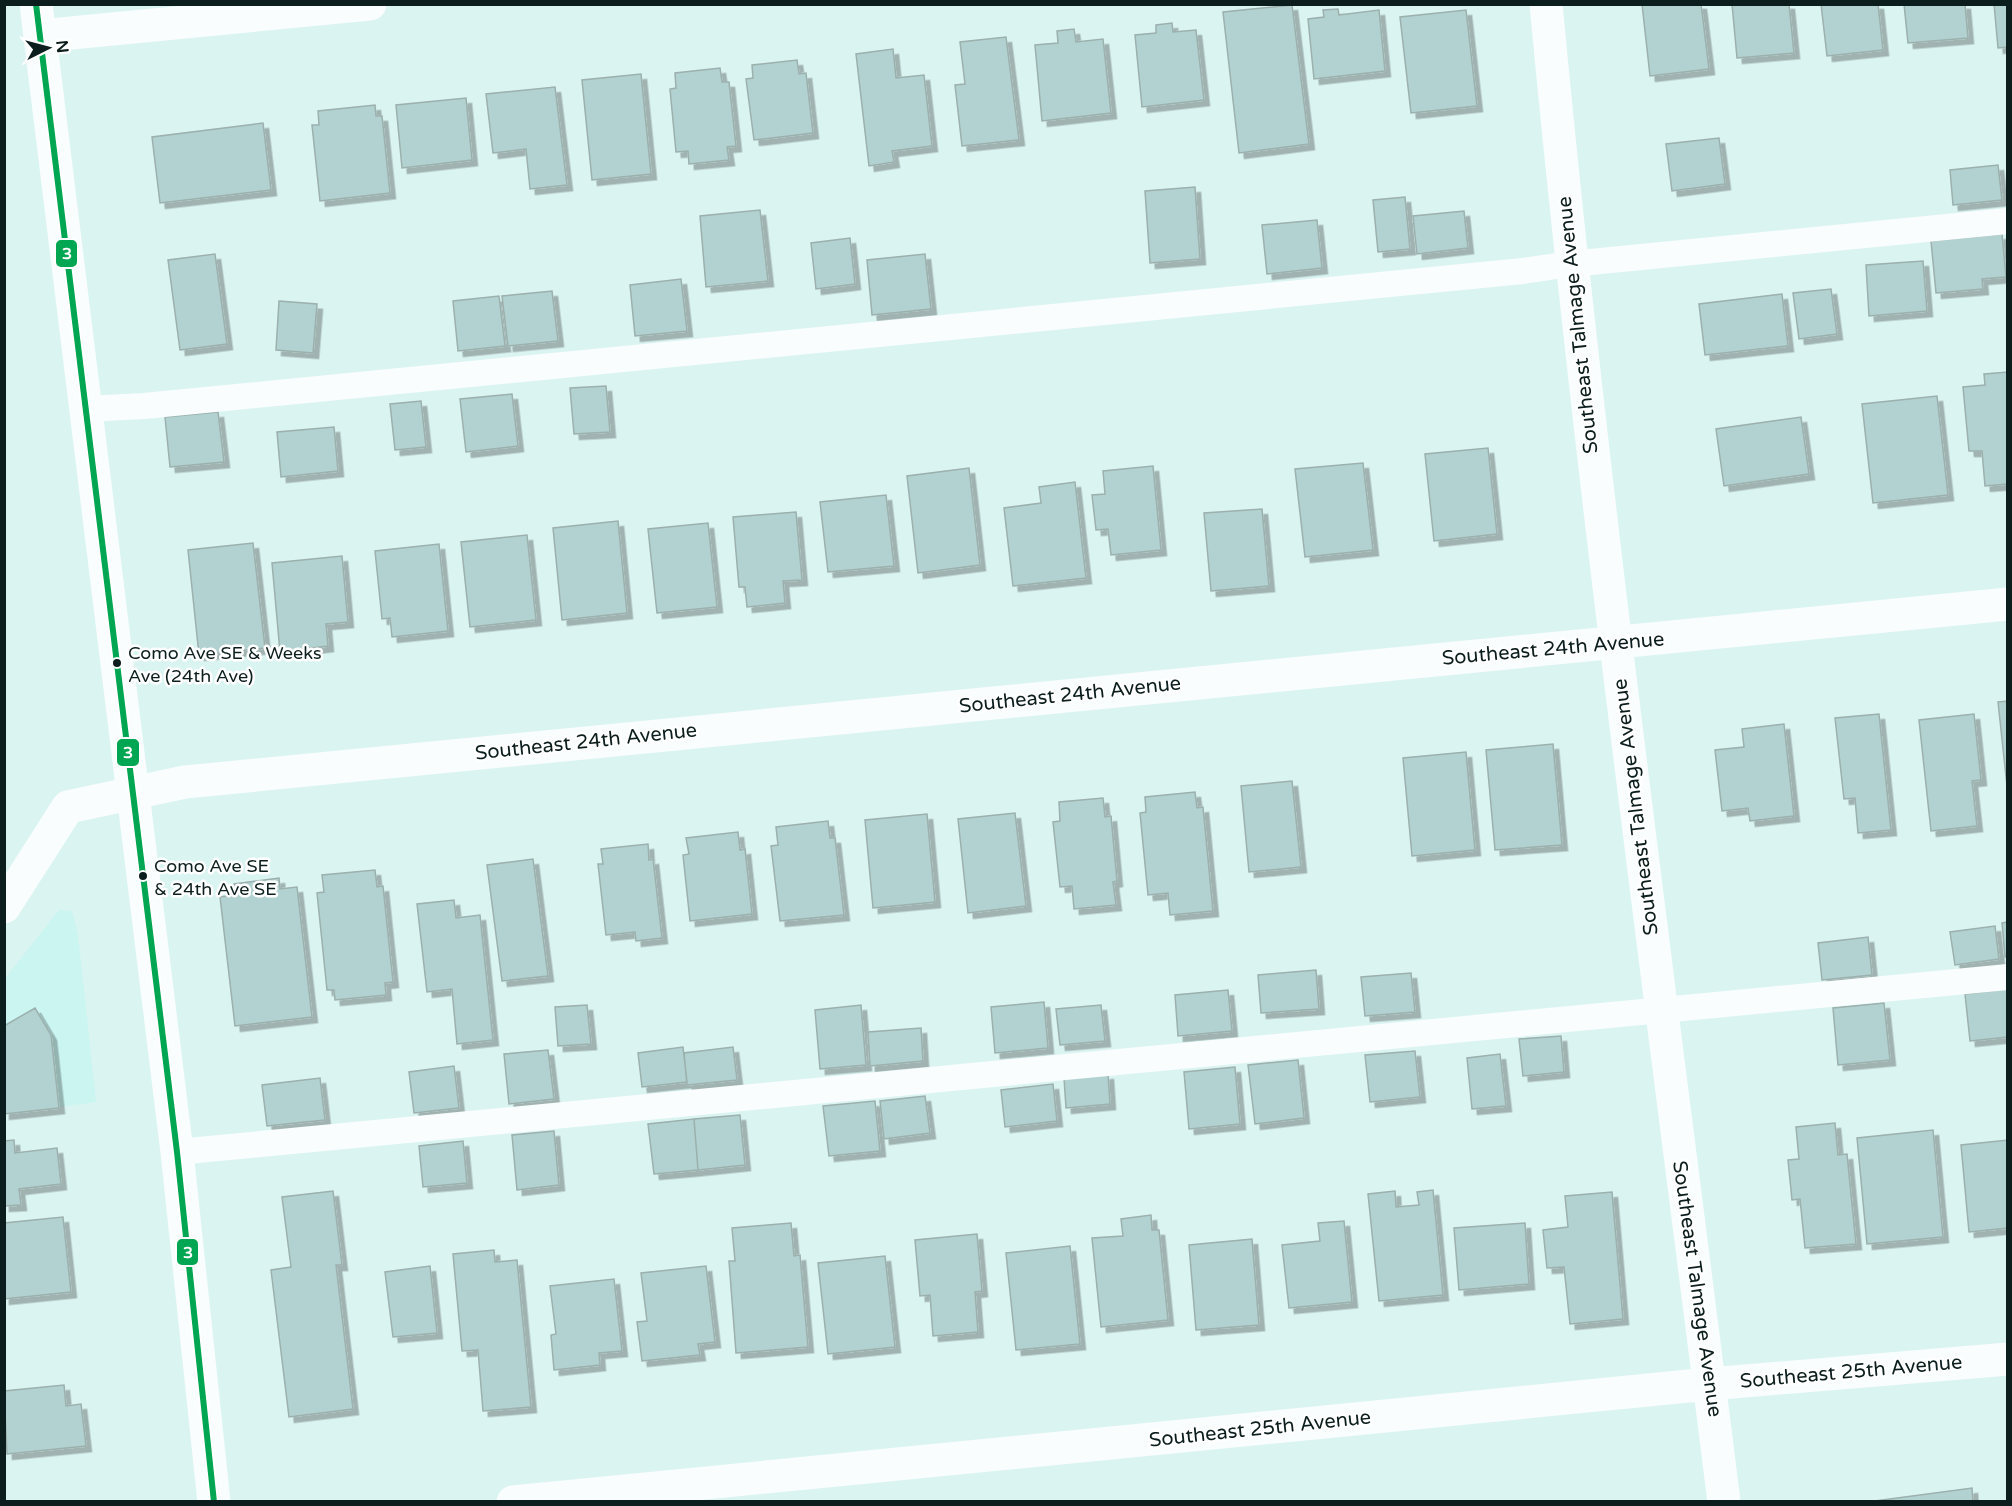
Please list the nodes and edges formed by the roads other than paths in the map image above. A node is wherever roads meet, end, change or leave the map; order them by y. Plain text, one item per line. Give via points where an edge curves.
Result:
1 (36, 4) edge
2 (370, 4) edge
3 (1546, 4) edge
4 (40, 36) junction
5 (2007, 221) edge
6 (1570, 264) junction
7 (86, 409) junction
8 (2007, 604) edge
9 (1616, 643) junction
10 (133, 793) junction
11 (4, 907) edge
12 (2007, 977) edge
13 (1660, 1009) junction
14 (177, 1152) junction
15 (2007, 1359) edge
16 (1709, 1384) junction
17 (531, 1500) edge
18 (214, 1502) edge
19 (1725, 1502) edge

1 - 4 street
2 - 4 street
3 - 6 street, Southeast Talmage Avenue
4 - 7 street
5 - 6 lane
6 - 7 lane
6 - 9 street, Southeast Talmage Avenue
7 - 10 street
8 - 9 street, Southeast 24th Avenue
9 - 10 street, Southeast 24th Avenue via 202,780
9 - 13 street, Southeast Talmage Avenue
10 - 11 street, Southeast 24th Avenue via 68,807
10 - 14 street
12 - 13 lane
13 - 14 lane
13 - 16 street, Southeast Talmage Avenue
14 - 18 street
15 - 16 street, Southeast 25th Avenue
16 - 17 street, Southeast 25th Avenue
16 - 19 street, Southeast Talmage Avenue

